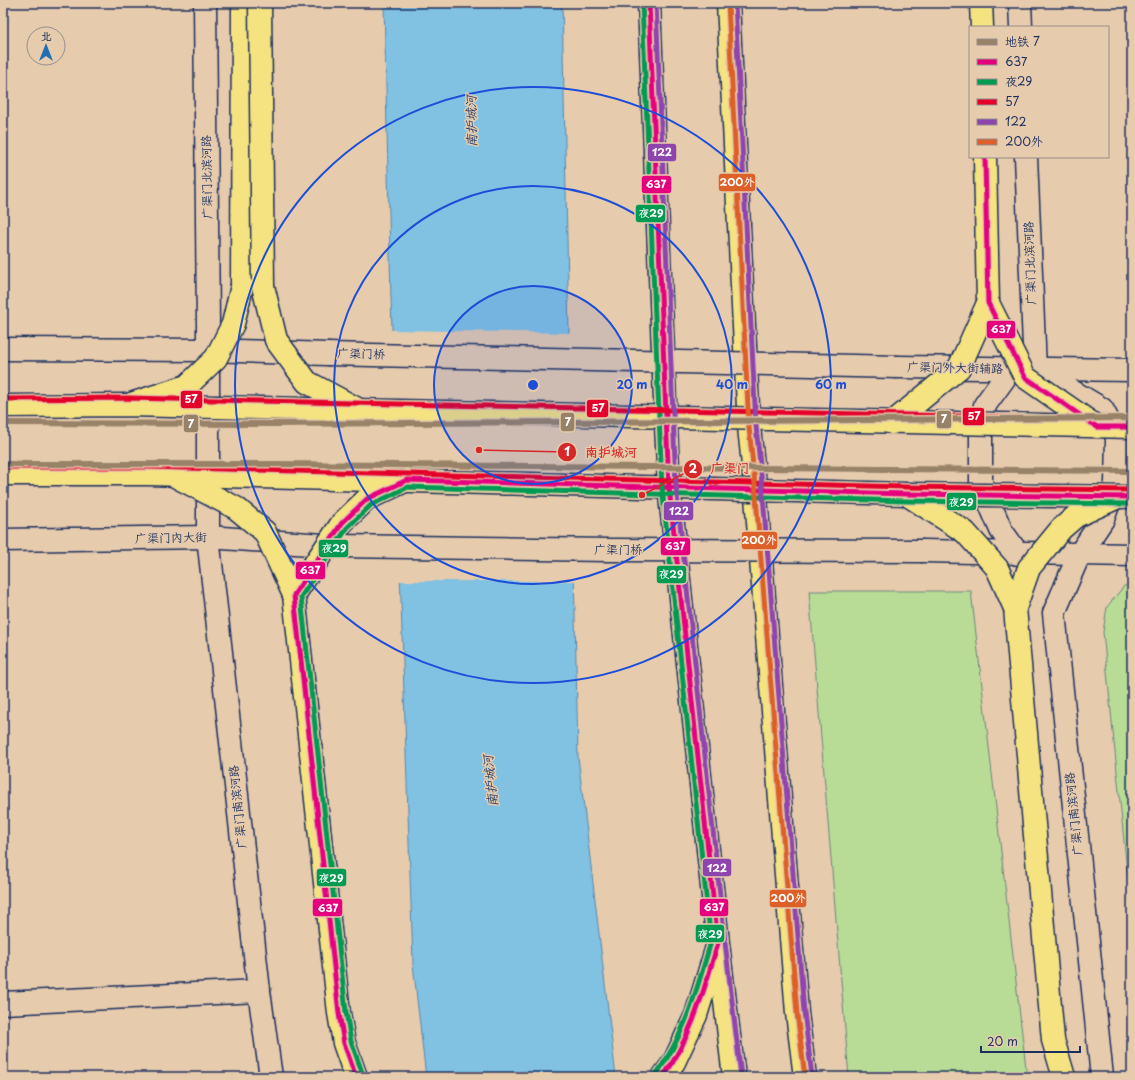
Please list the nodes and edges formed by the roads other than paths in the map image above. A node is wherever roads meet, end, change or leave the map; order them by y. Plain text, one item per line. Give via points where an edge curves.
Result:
1 (205, 3) edge
2 (243, 3) edge
3 (260, 3) edge
4 (649, 3) edge
5 (981, 3) edge
6 (1020, 3) edge
7 (729, 6) edge
8 (982, 26) edge
9 (1021, 26) edge
10 (985, 158) edge
11 (1026, 158) edge
12 (988, 303) junction
13 (3, 349) edge
14 (208, 350) junction
15 (898, 367) joint
16 (1011, 369) junction
17 (1035, 369) junction
18 (1132, 370) edge
19 (128, 405) junction
20 (3, 406) edge
21 (362, 411) junction
22 (892, 423) junction
23 (1097, 427) junction
24 (1132, 427) edge
25 (3, 474) edge
26 (173, 475) junction
27 (407, 480) junction
28 (906, 494) junction
29 (1125, 497) edge
30 (208, 537) junction
31 (3, 540) edge
32 (338, 546) joint
33 (1018, 554) junction
34 (1079, 555) junction
35 (1132, 555) edge
36 (294, 596) junction
37 (1015, 608) junction
38 (718, 943) junction
39 (259, 991) junction
40 (3, 1003) edge
41 (796, 1013) junction
42 (1053, 1040) junction
43 (669, 1070) edge
44 (271, 1077) edge
45 (356, 1077) edge
46 (734, 1077) edge
47 (805, 1077) edge
48 (819, 1077) edge
49 (1049, 1077) edge
50 (1064, 1077) edge
51 (1102, 1077) edge

1 - 14 street, 广渠门北滨河路
2 - 19 main road, bridge via 242,286 233,324 216,358 187,386
3 - 21 main road, bridge via 263,286 276,340 307,382
4 - 38 main road via 669,487
5 - 8 main road
6 - 9 street
7 - 41 main road via 749,427
10 - 12 main road
11 - 17 street, 广渠门北滨河路
12 - 22 main road, bridge via 959,368
12 - 23 main road, bridge via 1025,377
13 - 14 street
14 - 15 street, 广渠门桥, bridge
14 - 30 street, 广渠门北滨河路
15 - 16 street, 广渠门外大街辅路
16 - 17 street, 广渠门外大街辅路
16 - 33 street via 985,405 981,435 981,483 1002,530
17 - 18 street, 广渠门外大街辅路
17 - 34 street, 广渠门南滨河路 via 1102,409 1117,437 1116,484 1103,519
19 - 20 main road, bridge
19 - 21 main road, bridge
21 - 22 main road, bridge
22 - 23 main road, bridge
23 - 24 main road, bridge
25 - 26 main road, bridge
26 - 27 main road, bridge
26 - 36 main road, bridge via 236,508 264,532
27 - 28 main road, bridge
27 - 36 main road, bridge via 367,499 342,523
28 - 29 main road, bridge
28 - 37 main road, bridge via 965,532 997,568
29 - 37 main road, bridge via 1076,516 1061,529 1029,568
30 - 31 street, 广渠门内大街
30 - 32 street, 广渠门内大街
30 - 39 street, 广渠门南滨河路
32 - 33 street, 广渠门桥, bridge
33 - 34 street
34 - 35 street
34 - 51 street, 广渠门南滨河路 via 1054,613
36 - 45 main road via 339,1013 344,1043
37 - 42 main road
38 - 43 main road via 696,1014
38 - 46 main road
39 - 40 street
39 - 44 street, 广渠门南滨河路
41 - 47 main road
41 - 48 main road
42 - 49 main road
42 - 50 main road

